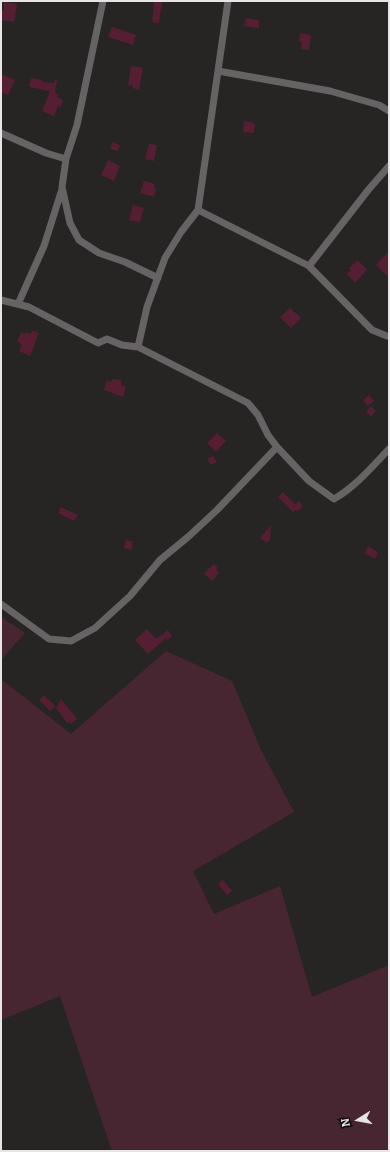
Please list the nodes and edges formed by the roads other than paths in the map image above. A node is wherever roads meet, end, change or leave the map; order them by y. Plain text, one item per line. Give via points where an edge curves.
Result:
1 (103, 1) edge
2 (228, 1) edge
3 (218, 71) junction
4 (389, 111) edge
5 (1, 133) edge
6 (66, 159) junction
7 (389, 166) edge
8 (62, 187) junction
9 (198, 210) junction
10 (309, 266) junction
11 (158, 278) junction
12 (1, 300) edge
13 (18, 304) junction
14 (389, 336) edge
15 (138, 347) junction
16 (277, 447) junction
17 (389, 449) edge
18 (1, 604) edge

1 - 6 street via 77,125
2 - 3 street
3 - 4 street via 330,91 379,105
3 - 9 street
5 - 6 street
6 - 8 street
7 - 10 street via 368,189
8 - 11 street via 70,224 79,240 99,253
8 - 13 street via 44,246
9 - 10 street
9 - 11 street via 173,243
10 - 14 street via 372,330
11 - 15 street via 147,307
12 - 13 street
13 - 15 street via 29,307 98,343 107,340
15 - 16 street via 248,404 258,415
16 - 17 street via 309,481 334,499
16 - 18 street via 217,510 160,560 130,596 95,628 71,641 49,640

